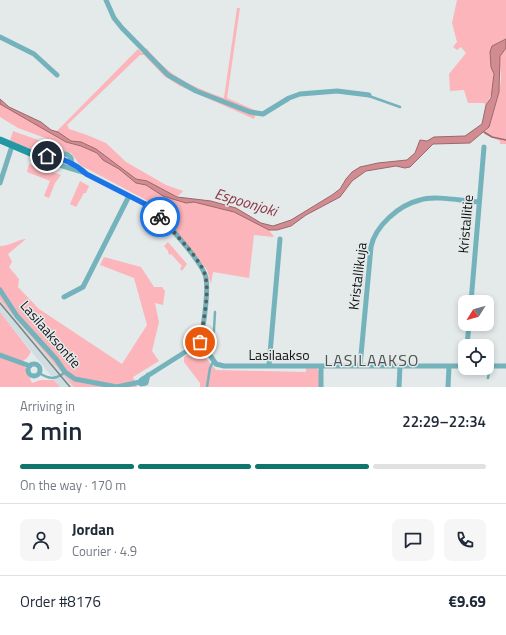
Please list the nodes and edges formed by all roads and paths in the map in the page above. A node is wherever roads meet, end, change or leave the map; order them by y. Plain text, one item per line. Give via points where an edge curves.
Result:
1 (106, 0) edge
2 (0, 37) edge
3 (57, 75) dead end
4 (369, 95) joint
5 (400, 107) dead end
6 (0, 140) edge
7 (12, 146) junction
8 (484, 147) dead end
9 (33, 154) junction
10 (70, 166) junction
11 (0, 183) edge
12 (129, 196) junction
13 (479, 202) junction
14 (280, 239) dead end
15 (0, 290) edge
16 (472, 295) edge
17 (64, 297) dead end
18 (215, 312) dead end
19 (200, 342) junction
20 (208, 354) junction
21 (0, 355) edge
22 (214, 362) junction
23 (30, 366) junction
24 (269, 366) junction
25 (321, 366) junction
26 (360, 366) junction
27 (400, 366) junction
28 (458, 366) edge
29 (494, 366) edge
30 (506, 366) edge
31 (449, 367) junction
32 (65, 372) junction
33 (39, 373) junction
34 (488, 375) edge
35 (488, 378) dead end
36 (207, 387) edge
37 (321, 387) edge
38 (400, 387) edge
39 (448, 387) edge

1 - 4 street via 118,23 168,75 196,91 250,112 263,114 300,94 337,91
2 - 3 street via 34,54
4 - 5 lane
6 - 7 street
7 - 9 street
7 - 11 street
8 - 13 street, Kristallitie
9 - 10 street via 46,161
9 - 10 street via 54,157 67,154 71,158
10 - 12 street
12 - 17 street via 83,288
12 - 19 street via 156,212 202,268 207,286
13 - 16 street, Kristallitie
13 - 26 street, Kristallikuja via 420,200 389,217 380,227 372,240
14 - 24 street
15 - 32 street, Lasilaaksontie via 17,316
18 - 20 lane via 213,347
19 - 20 street
19 - 32 street, Lasilaaksontie via 140,382 117,387 109,386 75,379
20 - 22 street
21 - 23 street
22 - 24 street, Lasilaakso via 224,366
22 - 36 lane via 210,368
23 - 33 street via 38,365
23 - 33 street via 28,371 31,374 36,376
24 - 25 street, Lasilaakso
25 - 26 street, Lasilaakso
25 - 37 street
26 - 27 street, Lasilaakso
27 - 31 street, Lasilaakso
27 - 38 street
28 - 31 street, Lasilaakso
29 - 30 street
31 - 39 street
32 - 33 lane via 59,378 53,379
34 - 35 lane

